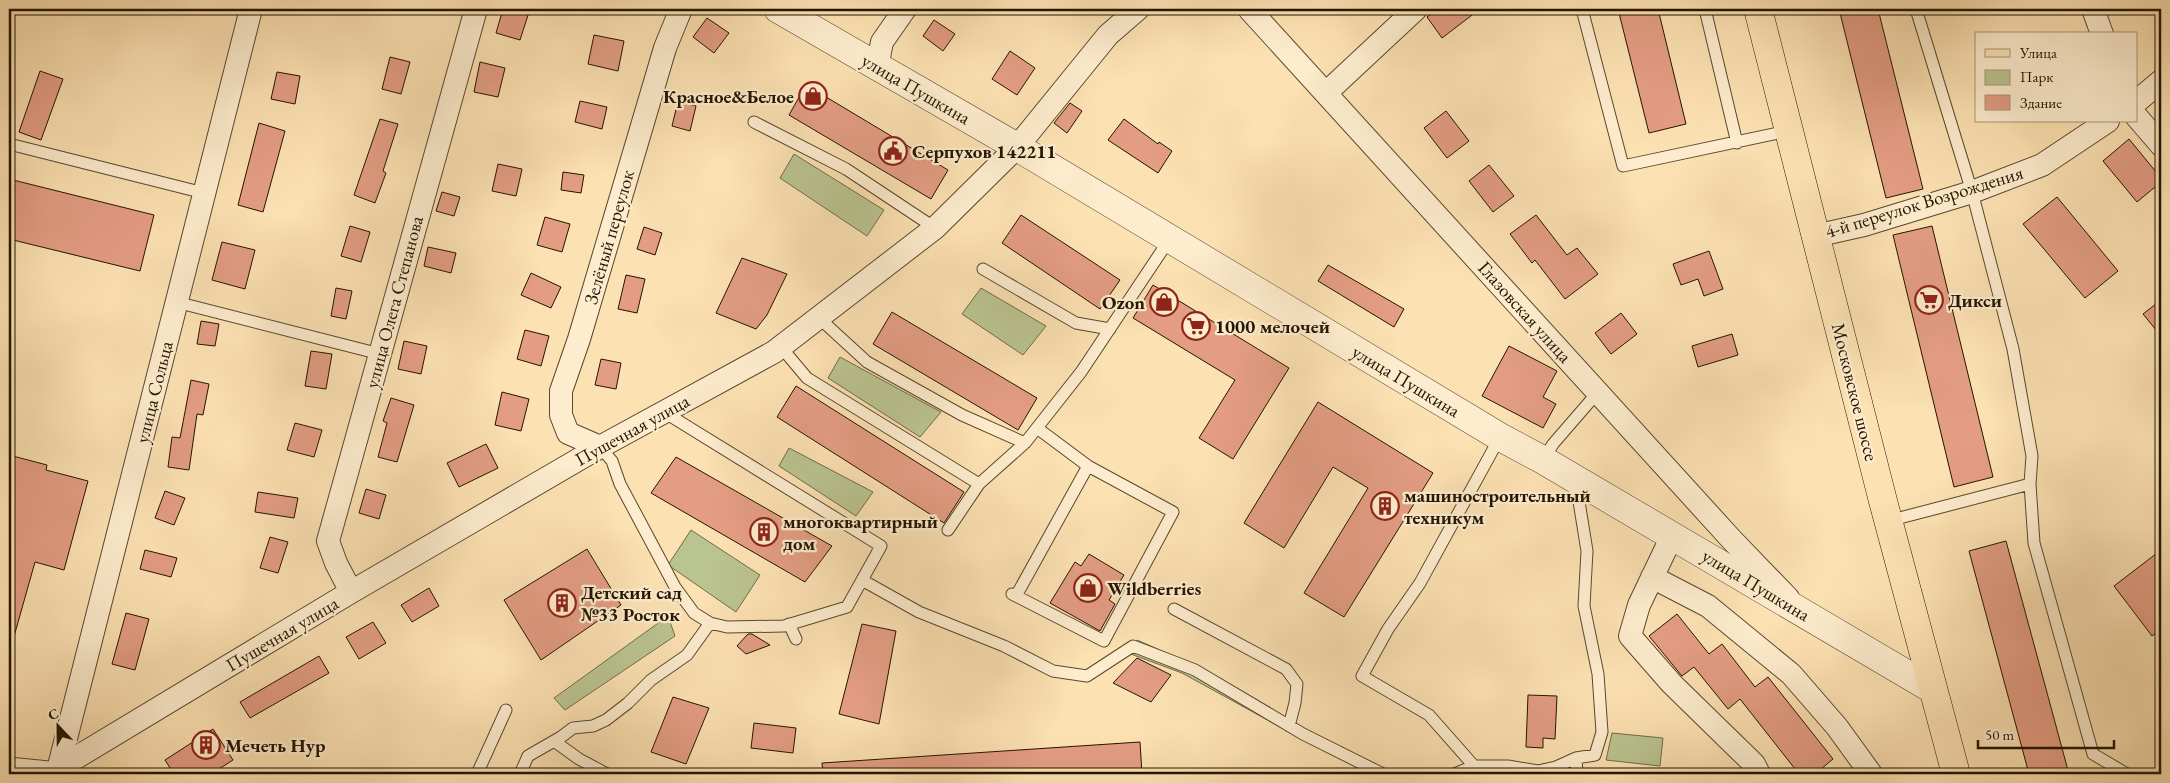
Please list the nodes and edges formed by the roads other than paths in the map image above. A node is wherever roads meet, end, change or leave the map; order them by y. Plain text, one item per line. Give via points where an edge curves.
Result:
1 (251, 9) edge
2 (476, 9) edge
3 (681, 9) edge
4 (778, 9) edge
5 (905, 9) edge
6 (1138, 9) edge
7 (1248, 9) edge
8 (1416, 9) edge
9 (1582, 9) edge
10 (1705, 9) edge
11 (1758, 9) edge
12 (1916, 9) edge
13 (2094, 9) edge
14 (2101, 32) edge
15 (877, 67) junction
16 (2161, 82) edge
17 (1326, 92) junction
18 (2138, 100) edge
19 (2138, 118) edge
20 (754, 122) dead end
21 (2106, 122) edge
22 (1788, 131) junction
23 (1737, 143) junction
24 (9, 144) edge
25 (2161, 145) edge
26 (1017, 147) junction
27 (1972, 192) junction
28 (204, 193) junction
29 (936, 228) junction
30 (1815, 236) junction
31 (1169, 240) junction
32 (983, 269) dead end
33 (176, 302) junction
34 (819, 318) junction
35 (1109, 335) junction
36 (781, 347) junction
37 (380, 354) junction
38 (1598, 392) junction
39 (664, 412) junction
40 (1037, 428) junction
41 (1500, 437) junction
42 (1025, 443) junction
43 (600, 447) junction
44 (1543, 460) junction
45 (1088, 466) junction
46 (1576, 480) junction
47 (979, 484) junction
48 (2030, 484) junction
49 (1888, 521) junction
50 (948, 530) dead end
51 (1672, 536) junction
52 (1652, 577) junction
53 (862, 580) junction
54 (351, 592) junction
55 (1174, 609) dead end
56 (1803, 613) junction
57 (710, 623) junction
58 (789, 624) junction
59 (796, 639) dead end
60 (1932, 689) junction
61 (506, 710) dead end
62 (1289, 726) junction
63 (554, 741) junction
64 (1576, 758) junction
65 (9, 763) edge
66 (1474, 766) junction
67 (58, 771) edge
68 (477, 774) edge
69 (520, 774) edge
70 (607, 774) edge
71 (1383, 774) edge
72 (1454, 774) edge
73 (1577, 774) edge
74 (1759, 774) edge
75 (1871, 774) edge
76 (1956, 774) edge
77 (2127, 774) edge

1 - 28 street, улица Сольца
2 - 37 street, улица Олега Степанова
3 - 43 street, Зелёный переулок via 665,48 561,391 561,414 568,433
4 - 15 street, улица Пушкина
5 - 15 street via 882,42
6 - 26 street, Пушечная улица via 1108,35
7 - 17 street, Глазовская улица
8 - 17 street
9 - 23 lane via 1623,166
10 - 23 lane
11 - 22 main road, Московское шоссе
12 - 27 lane
13 - 14 street
15 - 26 street, улица Пушкина
16 - 18 street
17 - 38 street, Глазовская улица
19 - 25 street
20 - 29 lane via 846,169
21 - 27 street, 4-й переулок Возрождения via 2042,165
22 - 23 lane
22 - 30 main road, Московское шоссе
24 - 28 lane
26 - 29 street, Пушечная улица
26 - 31 street, улица Пушкина
27 - 30 street, 4-й переулок Возрождения via 1864,225
27 - 48 lane via 2013,350 2032,456
28 - 33 street, улица Сольца
29 - 34 street, Пушечная улица
30 - 49 main road, Московское шоссе
31 - 35 lane
31 - 41 street, улица Пушкина
32 - 35 lane via 1076,323
33 - 37 lane
33 - 67 street, улица Сольца
34 - 36 street, Пушечная улица
34 - 42 lane via 867,362 962,415
35 - 40 lane
36 - 39 street, Пушечная улица
36 - 47 lane via 807,378
37 - 54 street, улица Олега Степанова via 328,541
38 - 44 lane
38 - 56 street, Глазовская улица
39 - 43 street, Пушечная улица
39 - 53 lane via 881,546
40 - 42 lane
40 - 45 lane
41 - 44 street, улица Пушкина
41 - 66 lane via 1420,583 1388,629 1362,676 1429,715
42 - 47 lane
43 - 54 street, Пушечная улица
43 - 57 lane via 612,461 620,484 675,588 694,613
44 - 46 street, улица Пушкина
45 - 45 lane via 1173,512 1104,641 1014,595
46 - 51 street, улица Пушкина
46 - 64 lane via 1587,551 1584,606 1598,674 1602,732 1595,755
47 - 50 lane
48 - 49 lane
48 - 77 lane via 2034,543 2093,754
49 - 60 main road, Московское шоссе
51 - 52 street
51 - 56 street, улица Пушкина
52 - 74 street via 1630,636 1672,684 1754,764
52 - 75 street via 1708,606 1791,674 1837,727
53 - 58 lane via 847,607
53 - 62 lane via 919,612 1004,646 1053,670 1087,676 1133,646 1195,670
54 - 67 street, Пушечная улица
55 - 62 lane via 1286,669 1297,684
56 - 60 street, улица Пушкина
57 - 58 lane via 727,628
57 - 63 lane via 687,655 651,680 628,704 606,720 594,726 573,728
58 - 59 lane
60 - 76 main road, Московское шоссе
61 - 68 lane
62 - 71 lane
63 - 69 lane via 528,756
63 - 70 lane
64 - 66 lane via 1538,771 1508,766
64 - 73 lane
65 - 67 lane
66 - 72 lane

